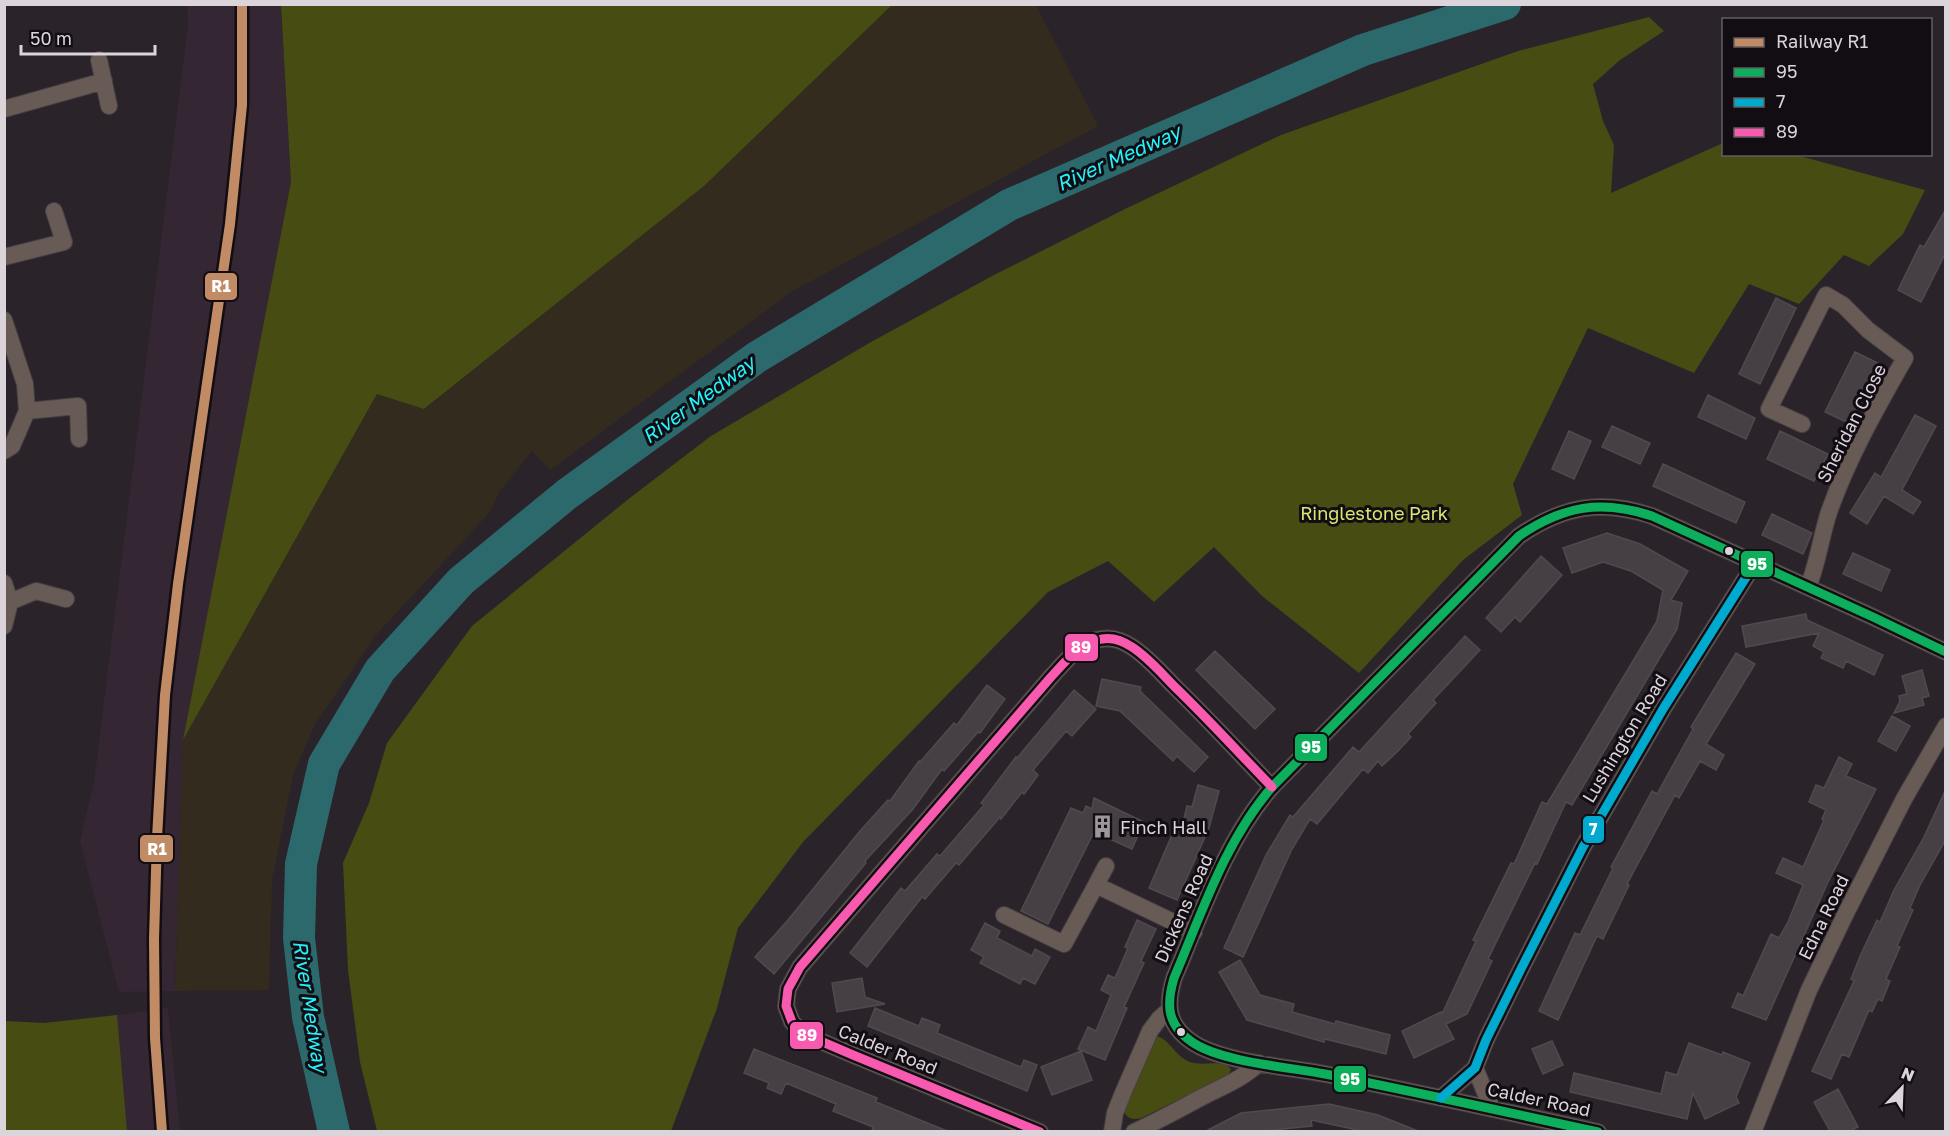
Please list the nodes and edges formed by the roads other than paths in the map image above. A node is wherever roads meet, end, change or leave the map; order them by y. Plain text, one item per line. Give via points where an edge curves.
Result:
1 (99, 60) dead end
2 (104, 81) junction
3 (109, 106) dead end
4 (4, 109) edge
5 (54, 211) dead end
6 (4, 257) edge
7 (4, 320) edge
8 (27, 411) junction
9 (1802, 424) dead end
10 (79, 439) dead end
11 (4, 451) edge
12 (1755, 563) junction
13 (4, 583) edge
14 (1808, 587) junction
15 (66, 600) dead end
16 (10, 602) junction
17 (4, 626) edge
18 (1946, 652) edge
19 (1946, 726) edge
20 (1272, 787) junction
21 (1106, 866) dead end
22 (1096, 885) junction
23 (1004, 915) dead end
24 (1194, 932) junction
25 (1169, 1010) junction
26 (1260, 1063) junction
27 (1475, 1068) junction
28 (1441, 1098) junction
29 (1492, 1108) junction
30 (1040, 1131) edge
31 (1112, 1131) edge
32 (1134, 1131) edge
33 (1598, 1131) edge
34 (1754, 1131) edge

1 - 2 street
2 - 3 street
2 - 4 street
5 - 6 street via 64,242
7 - 8 street via 25,384
8 - 10 street via 78,406
8 - 11 street via 12,446
9 - 14 street, Sheridan Close via 1769,409 1826,295 1905,358 1841,483
12 - 14 street, Dickens Road
12 - 20 street, Dickens Road via 1633,510 1594,506 1555,515 1519,536
12 - 27 street, Lushington Road via 1582,847
13 - 16 street
14 - 18 street, Dickens Road
15 - 16 street via 36,591
16 - 17 street
19 - 34 street, Edna Road via 1904,799 1809,990
20 - 24 street, Dickens Road via 1241,828
20 - 30 street, Calder Road via 1143,655 1117,639 1091,642 1076,651 1052,676 794,976 786,998 788,1014 804,1034
21 - 22 street
22 - 23 street via 1064,944
22 - 24 street
24 - 25 street, Dickens Road via 1174,978
25 - 26 street, Calder Road via 1176,1026 1193,1043 1217,1054
25 - 31 street via 1150,1031 1115,1113
26 - 28 street, Calder Road
26 - 32 street
27 - 28 street, Lushington Road
27 - 29 street
28 - 29 street, Calder Road
29 - 33 street, Calder Road

